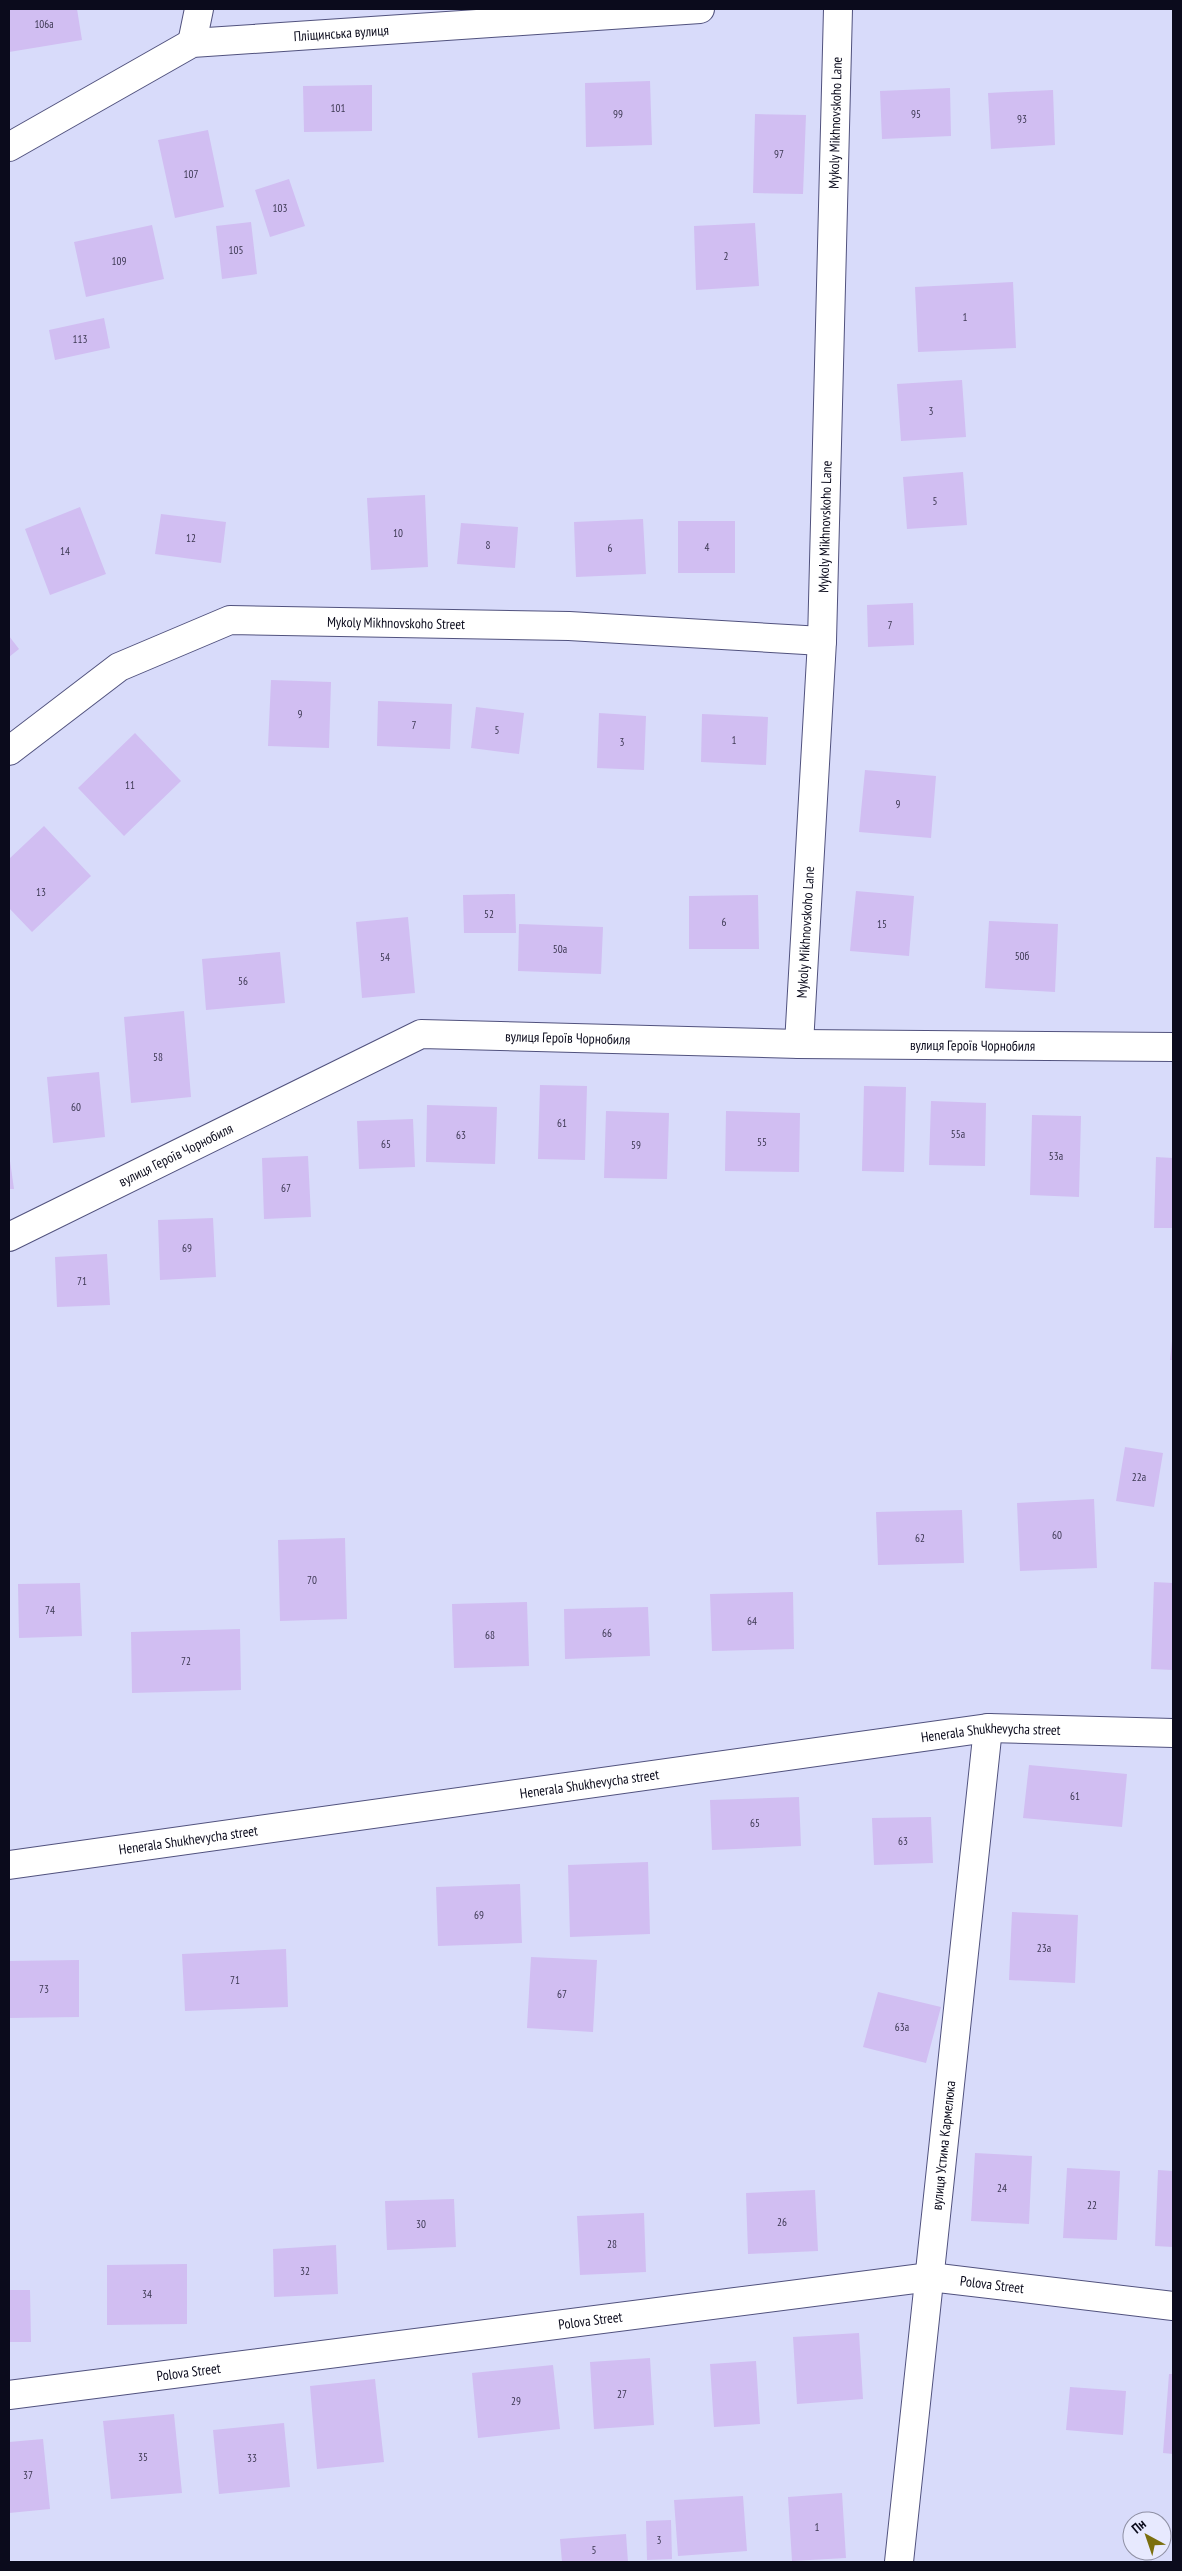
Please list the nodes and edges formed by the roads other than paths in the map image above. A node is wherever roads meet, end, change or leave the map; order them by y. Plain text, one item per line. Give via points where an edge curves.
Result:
1 (199, 9) edge
2 (700, 9) edge
3 (838, 9) edge
4 (192, 43) junction
5 (9, 147) edge
6 (822, 641) junction
7 (9, 751) edge
8 (799, 1044) junction
9 (1173, 1047) edge
10 (9, 1237) edge
11 (988, 1728) junction
12 (1173, 1733) edge
13 (9, 1865) edge
14 (930, 2277) junction
15 (1173, 2306) edge
16 (9, 2395) edge
17 (899, 2562) edge

1 - 4 street
2 - 4 street, Пліщинська вулиця
3 - 6 street, Mykoly Mikhnovskoho Lane
4 - 5 street, Пліщинська вулиця
6 - 7 street, Mykoly Mikhnovskoho Street via 569,626 230,620 119,667
6 - 8 street, Mykoly Mikhnovskoho Lane
8 - 9 street, вулиця Героїв Чорнобиля
8 - 10 street, вулиця Героїв Чорнобиля via 422,1034
11 - 12 street, Henerala Shukhevycha street
11 - 13 street, Henerala Shukhevycha street
11 - 14 street, вулиця Устима Кармелюка
14 - 15 street, Polova Street
14 - 16 street, Polova Street
14 - 17 street, вулиця Устима Кармелюка

